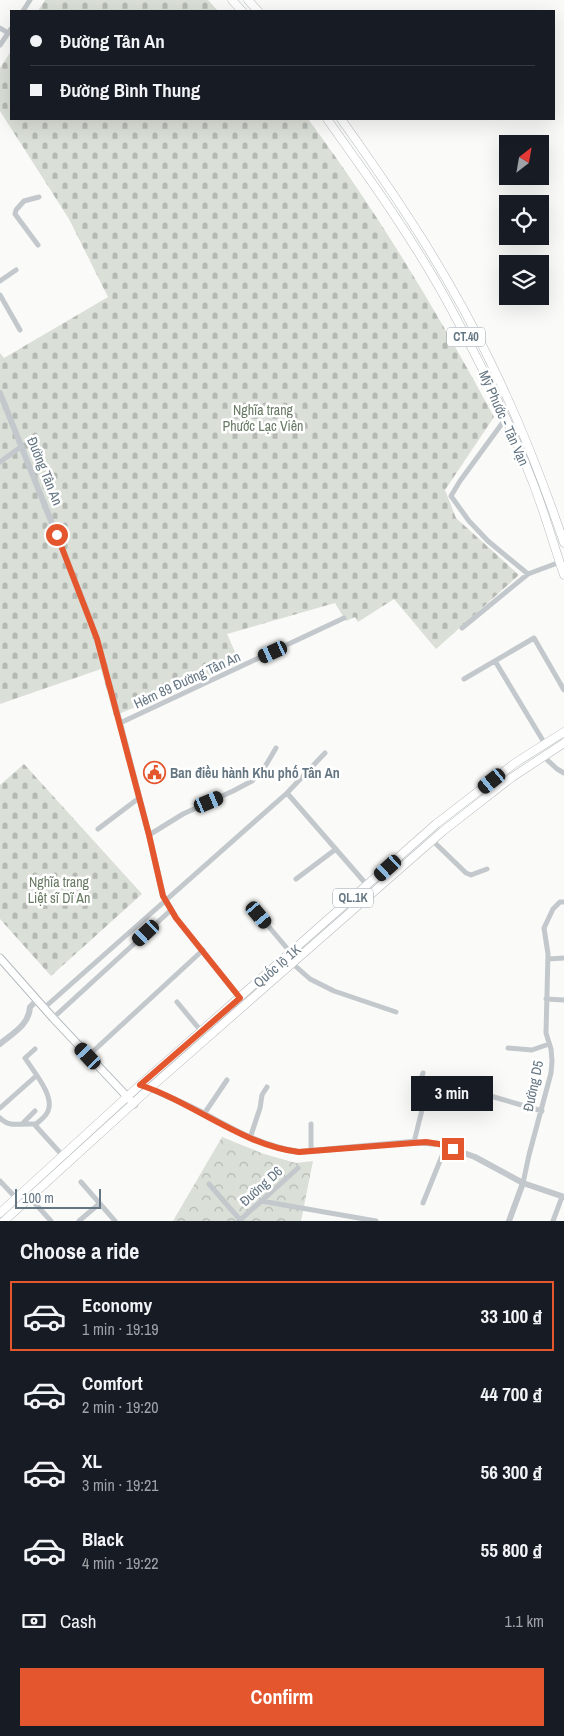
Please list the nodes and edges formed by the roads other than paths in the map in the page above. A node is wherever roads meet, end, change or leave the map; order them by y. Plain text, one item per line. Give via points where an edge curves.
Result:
1 (232, 0) edge
2 (248, 0) edge
3 (241, 10) edge
4 (257, 10) edge
5 (0, 28) edge
6 (10, 31) edge
7 (0, 45) edge
8 (328, 120) edge
9 (342, 120) edge
10 (39, 196) dead end
11 (38, 245) dead end
12 (16, 270) dead end
13 (0, 281) edge
14 (0, 295) edge
15 (20, 330) dead end
16 (0, 393) edge
17 (506, 418) junction
18 (22, 446) junction
19 (0, 462) edge
20 (564, 543) edge
21 (560, 562) junction
22 (528, 574) junction
23 (564, 575) edge
24 (344, 618) dead end
25 (462, 628) dead end
26 (495, 661) junction
27 (464, 679) dead end
28 (564, 690) edge
29 (120, 723) junction
30 (563, 732) edge
31 (564, 743) edge
32 (545, 744) junction
33 (276, 748) dead end
34 (325, 753) dead end
35 (543, 756) junction
36 (564, 773) edge
37 (287, 793) junction
38 (139, 798) junction
39 (98, 829) dead end
40 (149, 835) junction
41 (433, 841) junction
42 (336, 849) junction
43 (487, 869) dead end
44 (296, 879) dead end
45 (367, 885) junction
46 (165, 901) junction
47 (564, 902) edge
48 (170, 910) junction
49 (259, 915) dead end
50 (202, 950) junction
51 (291, 953) junction
52 (564, 958) edge
53 (548, 959) junction
54 (1, 960) edge
55 (293, 964) junction
56 (91, 967) junction
57 (98, 976) junction
58 (80, 977) junction
59 (88, 985) junction
60 (240, 998) junction
61 (546, 999) junction
62 (37, 1000) junction
63 (564, 1000) edge
64 (177, 1002) dead end
65 (246, 1005) junction
66 (44, 1008) junction
67 (396, 1012) dead end
68 (53, 1018) junction
69 (201, 1031) junction
70 (0, 1044) edge
71 (550, 1044) junction
72 (508, 1048) dead end
73 (35, 1049) dead end
74 (88, 1056) junction
75 (423, 1073) dead end
76 (36, 1076) junction
77 (227, 1080) dead end
78 (140, 1085) junction
79 (267, 1087) dead end
80 (150, 1088) junction
81 (473, 1092) dead end
82 (128, 1097) junction
83 (134, 1104) junction
84 (0, 1108) edge
85 (35, 1111) dead end
86 (542, 1111) junction
87 (204, 1114) junction
88 (0, 1118) edge
89 (22, 1124) junction
90 (311, 1124) dead end
91 (35, 1125) junction
92 (250, 1138) junction
93 (414, 1142) junction
94 (446, 1146) junction
95 (311, 1151) junction
96 (63, 1156) junction
97 (298, 1168) dead end
98 (0, 1182) edge
99 (81, 1182) dead end
100 (523, 1183) junction
101 (209, 1184) dead end
102 (563, 1197) edge
103 (16, 1198) junction
104 (30, 1198) junction
105 (261, 1201) junction
106 (423, 1202) dead end
107 (99, 1204) junction
108 (0, 1213) edge
109 (4, 1221) edge
110 (50, 1221) edge
111 (80, 1221) edge
112 (115, 1221) edge
113 (240, 1221) edge
114 (376, 1221) edge
115 (509, 1221) edge
116 (553, 1221) edge

1 - 3 main road
2 - 4 main road
5 - 6 street
6 - 7 street
8 - 17 main road, Mỹ Phước - Tân Vạn / CT.40 via 435,280
9 - 20 main road, Mỹ Phước - Tân Vạn / CT.40 via 425,244 490,360 526,439
10 - 11 street via 24,201 16,211
12 - 13 street
14 - 15 street
16 - 18 street, Đường Tân An
17 - 21 main road, Mỹ Phước - Tân Vạn / CT.40 via 532,479
17 - 22 street via 451,496 488,541
18 - 19 street
18 - 29 street, Đường Tân An via 97,639
21 - 22 street
21 - 23 main road, Mỹ Phước - Tân Vạn / CT.40
22 - 25 street
24 - 29 street, Hẻm 89 Đường Tân An
26 - 27 street
26 - 28 street via 534,638
26 - 32 street
29 - 38 street, Đường Tân An
30 - 32 main road, Quốc lộ 1K / QL.1K
31 - 35 main road, Quốc lộ 1K / QL.1K
32 - 45 main road, Quốc lộ 1K / QL.1K via 436,824
33 - 40 street via 252,781 189,811
34 - 37 street
35 - 36 street
35 - 41 main road, Quốc lộ 1K / QL.1K
37 - 42 street
37 - 46 street
38 - 39 street
38 - 40 street, Đường Tân An
40 - 46 street, Đường Tân An
41 - 43 street via 466,873 471,875
41 - 55 main road, Quốc lộ 1K / QL.1K
42 - 44 street
42 - 45 street
45 - 51 main road, Quốc lộ 1K / QL.1K
46 - 48 street, Đường Tân An
46 - 56 street
47 - 53 street, Đường D5 via 553,909 544,928
48 - 50 street, Đường Tân An
48 - 57 street
49 - 51 street
50 - 60 street, Đường Tân An
50 - 74 street
51 - 60 main road, Quốc lộ 1K / QL.1K
52 - 53 street
53 - 61 street, Đường D5
54 - 62 main road
55 - 65 main road, Quốc lộ 1K / QL.1K
55 - 67 street via 334,991
56 - 57 street
56 - 58 street
57 - 59 street
58 - 59 street
58 - 66 street
59 - 68 street
60 - 65 main road
60 - 69 main road, Quốc lộ 1K / QL.1K
61 - 63 street
61 - 71 street, Đường D5 via 546,1033
62 - 66 main road
62 - 70 street via 30,1007 26,1022
64 - 69 street
65 - 80 main road, Quốc lộ 1K / QL.1K
66 - 68 main road
68 - 74 main road
69 - 78 main road, Quốc lộ 1K / QL.1K
71 - 72 street via 532,1050
71 - 86 street, Đường D5 via 551,1073
73 - 76 street via 25,1058
74 - 82 main road
75 - 93 street via 420,1085 426,1094
76 - 84 street
76 - 91 street via 47,1092 49,1107
77 - 87 street
78 - 80 main road
78 - 82 main road, Quốc lộ 1K / QL.1K
79 - 92 street
80 - 83 main road, Quốc lộ 1K / QL.1K
80 - 87 street
81 - 86 street
82 - 83 main road
82 - 96 main road, Quốc lộ 1K / QL.1K
83 - 104 main road, Quốc lộ 1K / QL.1K
85 - 89 street
86 - 100 street, Đường D5
87 - 92 street
88 - 89 street via 6,1123
89 - 91 street
90 - 95 street
91 - 96 street
92 - 95 street via 286,1150
93 - 94 street
93 - 95 street
94 - 100 street via 475,1157
94 - 106 street
96 - 103 main road, Quốc lộ 1K / QL.1K
97 - 105 street, Đường D6
98 - 103 street
99 - 107 street
100 - 102 street
100 - 115 street, Đường D5
101 - 113 street
102 - 116 street
103 - 108 main road, Quốc lộ 1K / QL.1K
104 - 109 main road, Quốc lộ 1K / QL.1K
104 - 110 street
105 - 113 street, Đường D6
105 - 114 street
107 - 111 street
107 - 112 street

